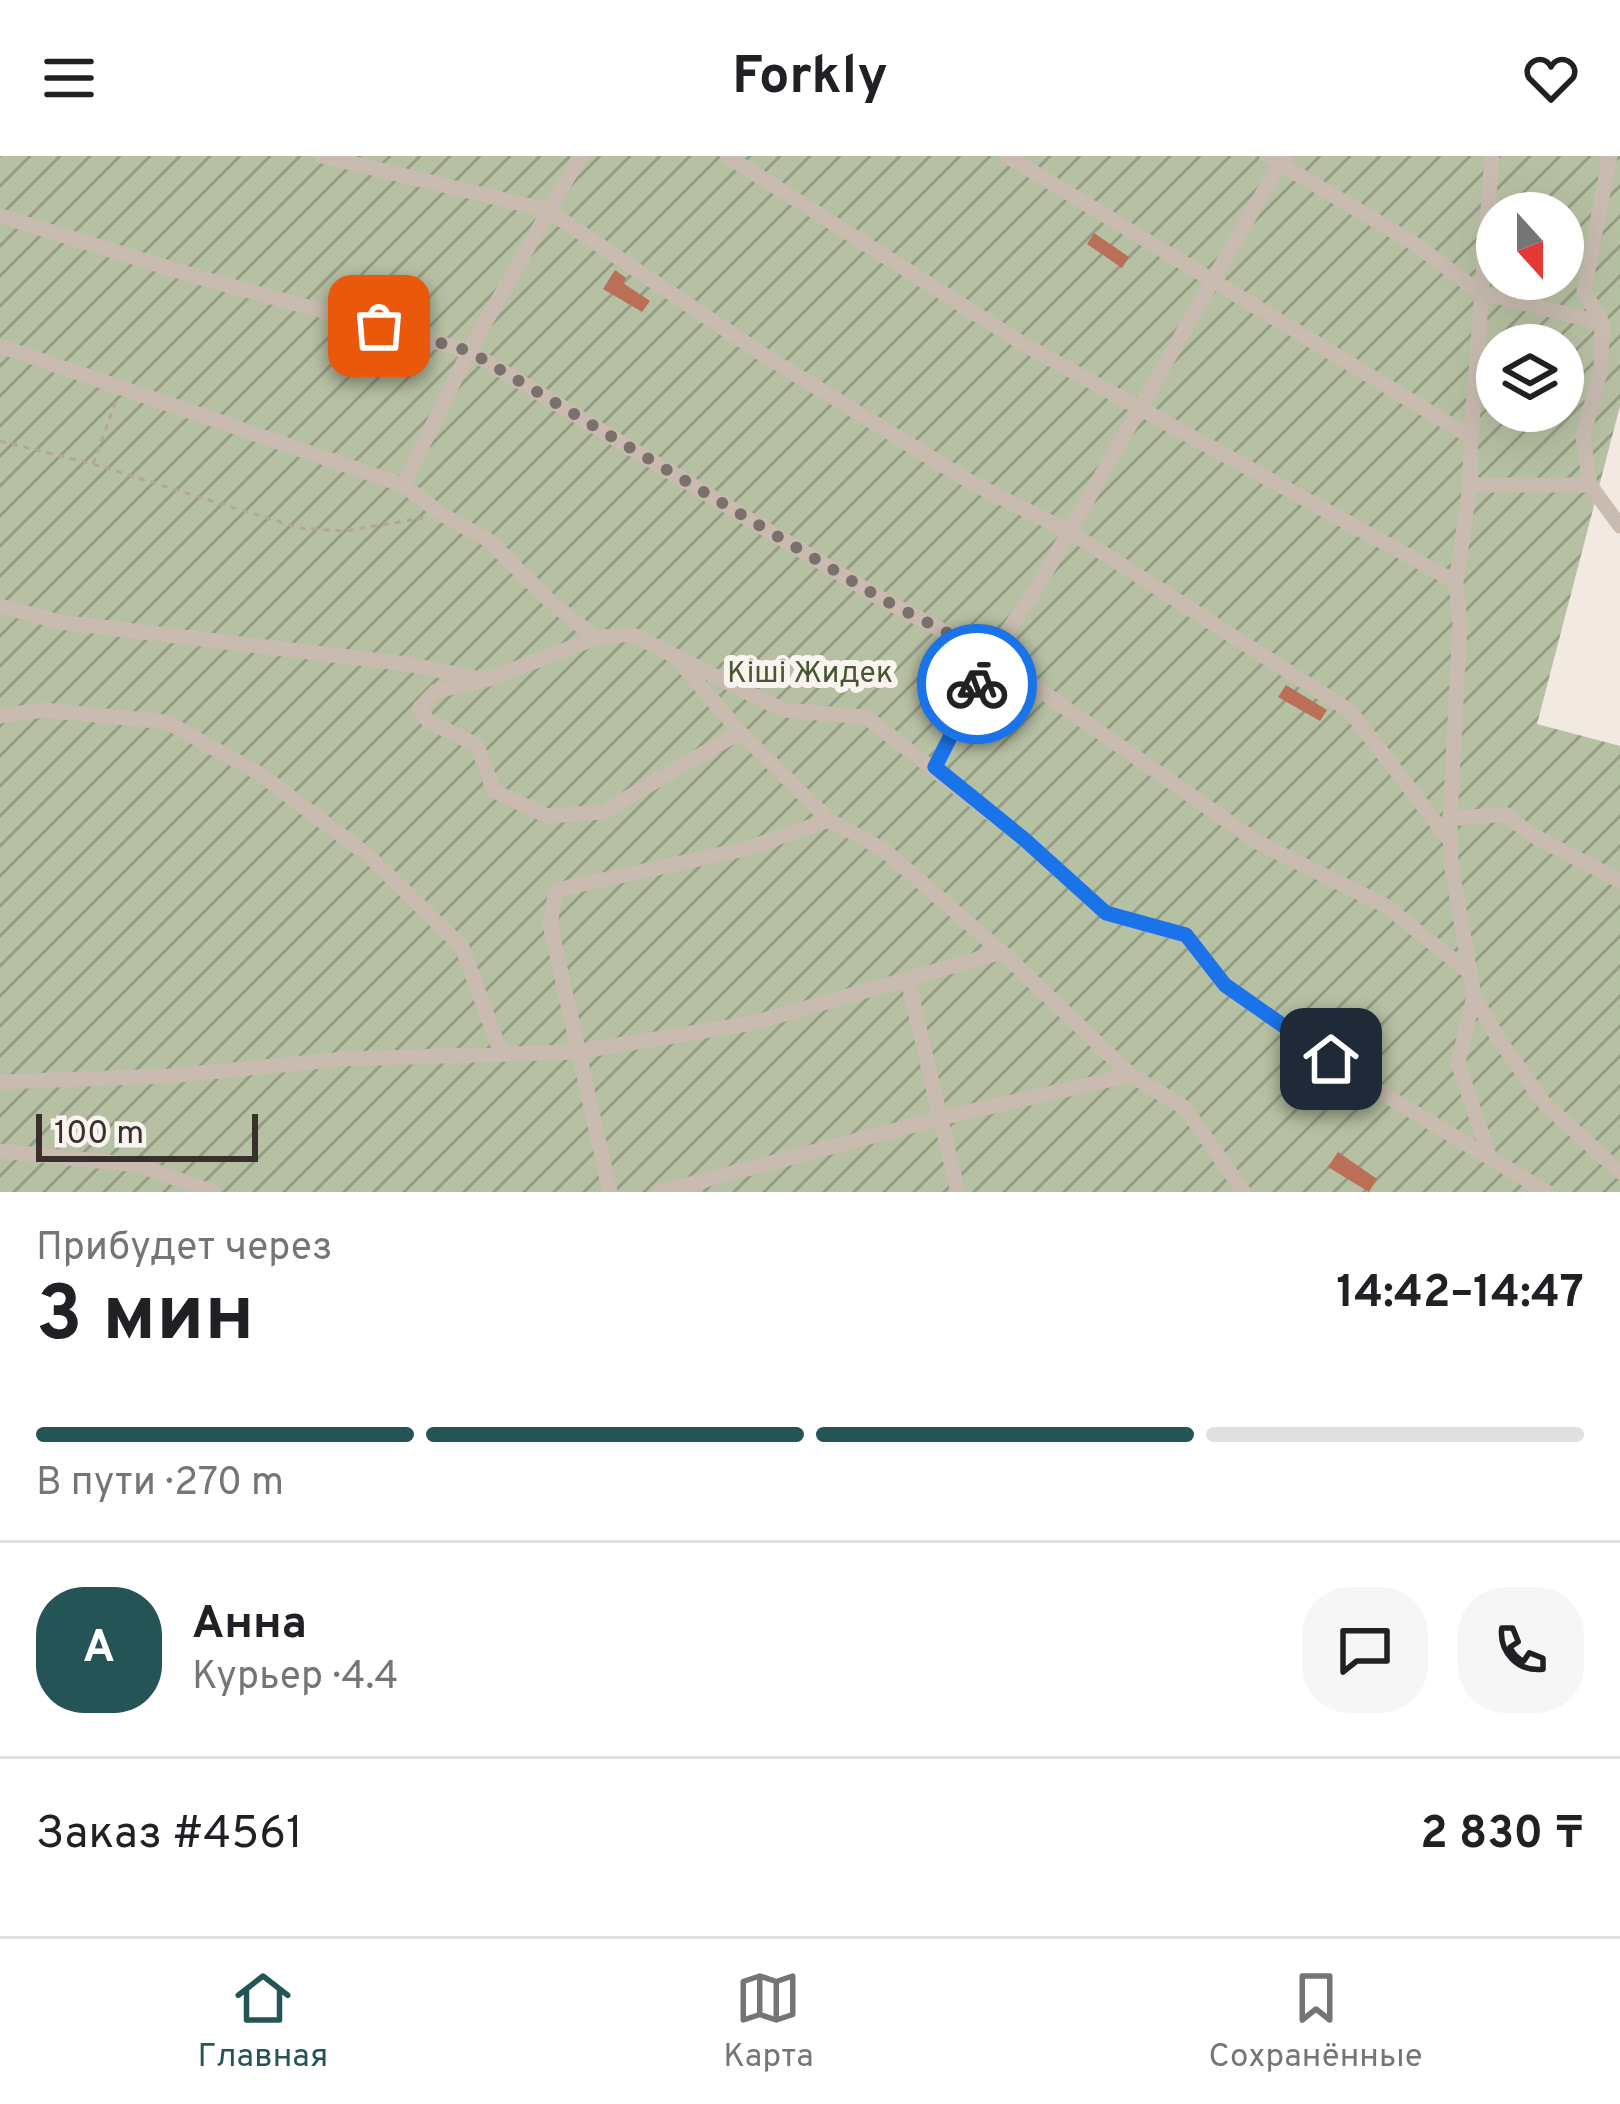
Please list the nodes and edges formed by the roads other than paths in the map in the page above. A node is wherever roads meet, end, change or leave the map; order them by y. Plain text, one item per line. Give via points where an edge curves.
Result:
1 (322, 156) edge
2 (580, 156) edge
3 (727, 156) edge
4 (1007, 156) edge
5 (1492, 156) edge
6 (1610, 156) edge
7 (1277, 159) edge
8 (1489, 192) edge
9 (547, 211) junction
10 (0, 216) edge
11 (1214, 284) junction
12 (1476, 290) edge
13 (1479, 300) edge
14 (1511, 300) edge
15 (1602, 323) junction
16 (0, 346) edge
17 (469, 351) junction
18 (1136, 409) junction
19 (1471, 436) junction
20 (403, 484) junction
21 (1469, 485) junction
22 (1590, 485) junction
23 (1620, 526) edge
24 (1070, 532) junction
25 (1456, 582) junction
26 (0, 606) edge
27 (596, 638) junction
28 (673, 655) junction
29 (992, 656) junction
30 (486, 680) junction
31 (0, 716) edge
32 (740, 732) junction
33 (935, 767) junction
34 (1450, 819) junction
35 (829, 820) junction
36 (1451, 842) junction
37 (1620, 881) edge
38 (1002, 952) junction
39 (1470, 973) junction
40 (908, 981) junction
41 (1474, 996) junction
42 (576, 1052) junction
43 (501, 1053) junction
44 (1131, 1075) junction
45 (0, 1082) edge
46 (940, 1118) junction
47 (0, 1151) edge
48 (1490, 1159) junction
49 (1620, 1172) edge
50 (213, 1192) edge
51 (610, 1192) edge
52 (660, 1192) edge
53 (958, 1192) edge
54 (1244, 1192) edge
55 (1547, 1192) edge

1 - 9 street
2 - 9 street
3 - 18 street
4 - 11 street
5 - 8 street
6 - 15 street via 1584,291
7 - 11 street
7 - 12 street
9 - 17 street
9 - 24 street via 972,483
10 - 17 street
11 - 18 street
11 - 19 street
13 - 19 street
14 - 15 street
15 - 22 street via 1601,368 1583,437
16 - 20 street
17 - 20 street
17 - 29 street via 882,599
18 - 24 street
18 - 25 street
19 - 21 street
20 - 27 street via 488,540
21 - 22 street
21 - 25 street
22 - 23 street
24 - 29 street
24 - 36 street via 1351,711
25 - 34 street
26 - 30 street via 60,622
27 - 28 street via 631,634
27 - 30 street
28 - 32 street
28 - 33 street via 783,710 866,716
29 - 33 street
29 - 39 street via 1259,843 1386,906
30 - 32 street via 436,691 420,708 428,721 477,745 494,791 547,815 603,812
31 - 43 street via 43,710 167,722 260,774 370,857 462,947
32 - 35 street
33 - 48 street via 1106,913 1186,935 1225,985
34 - 36 street
34 - 37 street via 1505,814
35 - 38 street via 884,850
35 - 42 street via 745,849 556,890 550,924
36 - 39 street
38 - 40 street
38 - 44 street
39 - 41 street
40 - 42 street via 753,1023
40 - 46 street
41 - 48 street via 1457,1063
41 - 49 street via 1545,1104
42 - 43 street
42 - 51 street
43 - 45 street
44 - 46 street
44 - 54 street via 1185,1108
46 - 52 street
46 - 53 street
47 - 50 street via 138,1165
48 - 55 street

